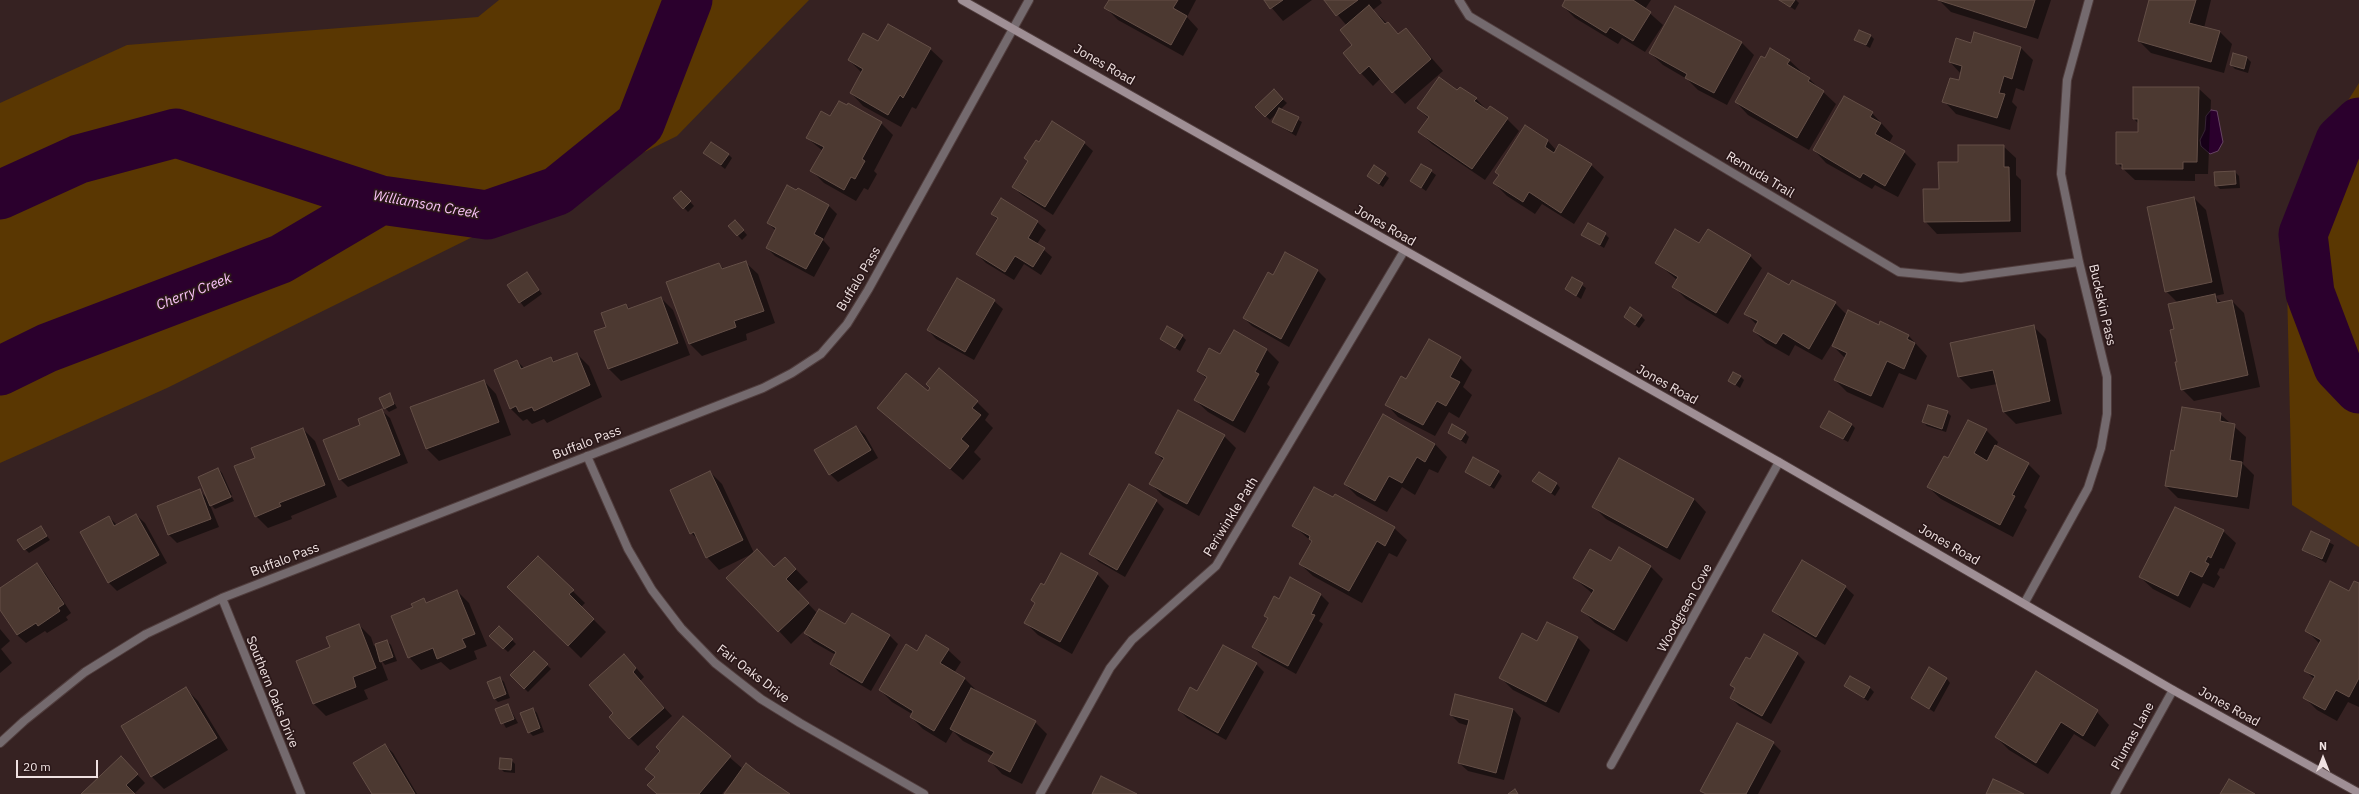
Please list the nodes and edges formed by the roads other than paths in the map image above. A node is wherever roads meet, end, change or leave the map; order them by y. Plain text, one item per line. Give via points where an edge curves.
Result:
1 (962, 0) edge
2 (1029, 0) edge
3 (1459, 0) edge
4 (2089, 0) edge
5 (1014, 28) junction
6 (1404, 251) junction
7 (2079, 262) junction
8 (587, 456) junction
9 (1779, 462) junction
10 (222, 598) junction
11 (2024, 602) junction
12 (2173, 690) junction
13 (0, 743) edge
14 (1611, 765) dead end
15 (2359, 793) edge
16 (301, 794) edge
17 (924, 794) edge
18 (1040, 794) edge
19 (2115, 794) edge

1 - 5 street, Jones Road
2 - 5 street, Buffalo Pass
3 - 7 street, Remuda Trail via 1469,16 1899,272 1961,278
4 - 7 street, Buckskin Pass via 2066,80 2061,174
5 - 6 street, Jones Road
5 - 8 street, Buffalo Pass via 868,290 847,324 821,354 763,388
6 - 9 street, Jones Road
6 - 18 street, Periwinkle Path via 1216,566 1132,640 1110,668
7 - 11 street, Buckskin Pass via 2107,377 2107,414 2101,448 2088,488
8 - 10 street, Buffalo Pass
8 - 17 street, Fair Oaks Drive via 628,549 652,590 681,628 715,663 761,699
9 - 11 street, Jones Road
9 - 14 street, Woodgreen Cove
10 - 13 street, Buffalo Pass via 146,634 85,672
10 - 16 street, Southern Oaks Drive
11 - 12 street, Jones Road
12 - 15 street, Jones Road
12 - 19 street, Plumas Lane

